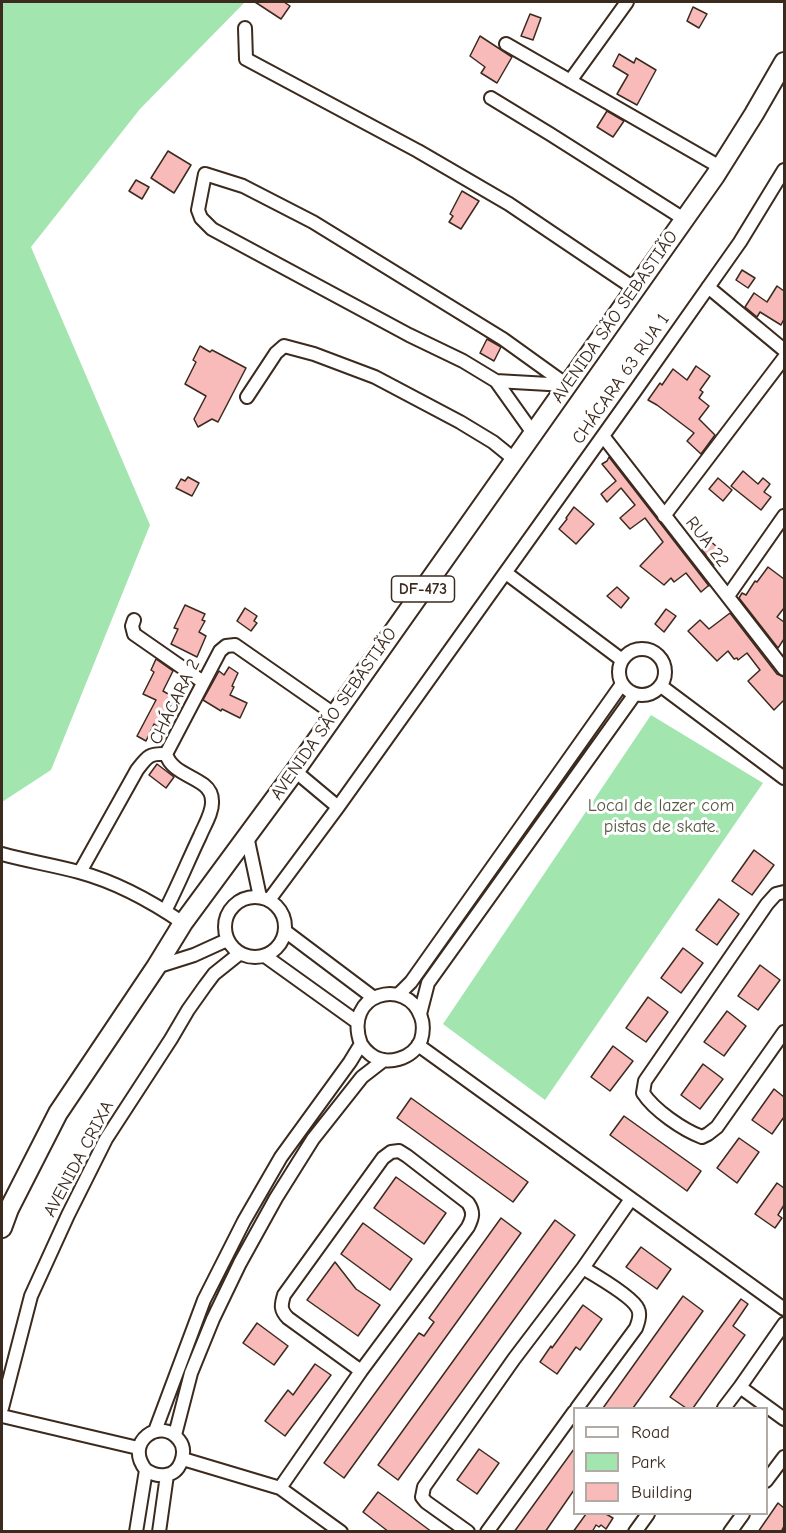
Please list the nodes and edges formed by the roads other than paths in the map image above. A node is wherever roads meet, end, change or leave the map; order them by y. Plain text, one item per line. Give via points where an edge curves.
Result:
1 (627, 2) edge
2 (245, 28) dead end
3 (506, 44) dead end
4 (784, 62) edge
5 (570, 81) junction
6 (491, 98) dead end
7 (720, 167) junction
8 (784, 170) edge
9 (684, 219) junction
10 (708, 287) junction
11 (635, 289) junction
12 (784, 350) edge
13 (784, 358) edge
14 (496, 381) junction
15 (567, 386) junction
16 (247, 397) dead end
17 (533, 433) junction
18 (603, 436) junction
19 (514, 459) junction
20 (664, 516) junction
21 (784, 516) edge
22 (506, 573) junction
23 (728, 596) junction
24 (134, 620) dead end
25 (622, 660) junction
26 (783, 665) edge
27 (203, 682) junction
28 (622, 684) junction
29 (661, 686) junction
30 (635, 694) junction
31 (334, 714) junction
32 (166, 754) junction
33 (295, 771) junction
34 (784, 778) edge
35 (338, 807) junction
36 (247, 836) junction
37 (2, 854) edge
38 (80, 872) junction
39 (784, 892) edge
40 (265, 899) junction
41 (165, 911) junction
42 (183, 923) junction
43 (285, 931) junction
44 (227, 940) junction
45 (239, 954) junction
46 (265, 956) junction
47 (156, 967) junction
48 (398, 995) junction
49 (374, 998) junction
50 (420, 1014) junction
51 (357, 1022) junction
52 (784, 1032) edge
53 (361, 1044) junction
54 (418, 1045) junction
55 (384, 1060) junction
56 (631, 1199) junction
57 (2, 1228) edge
58 (583, 1268) junction
59 (784, 1309) edge
60 (784, 1324) edge
61 (361, 1371) junction
62 (740, 1387) junction
63 (578, 1407) edge
64 (725, 1407) edge
65 (768, 1407) edge
66 (768, 1407) edge
67 (2, 1408) edge
68 (573, 1413) edge
69 (2, 1416) edge
70 (784, 1419) edge
71 (155, 1431) junction
72 (175, 1435) junction
73 (138, 1448) junction
74 (784, 1457) edge
75 (183, 1459) junction
76 (146, 1470) junction
77 (167, 1475) junction
78 (768, 1478) edge
79 (280, 1488) junction
80 (647, 1515) edge
81 (742, 1515) edge
82 (136, 1532) edge
83 (159, 1532) edge
84 (341, 1532) edge
85 (468, 1532) edge
86 (487, 1532) edge
87 (635, 1532) edge
88 (730, 1532) edge

1 - 5 street
2 - 11 street via 246,59 509,204
3 - 5 street
4 - 7 main road, AVENIDA SÃO SEBASTIÃO / DF-473
5 - 7 street
6 - 9 street
7 - 9 main road, AVENIDA SÃO SEBASTIÃO / DF-473
8 - 10 street, CHÁCARA 63 RUA 1
9 - 11 main road, AVENIDA SÃO SEBASTIÃO / DF-473
10 - 12 street
10 - 18 street, CHÁCARA 63 RUA 1
11 - 15 main road, AVENIDA SÃO SEBASTIÃO / DF-473
13 - 20 street
14 - 15 street
14 - 15 street via 212,229 198,210 205,174 243,186 313,222 503,339
14 - 17 street
15 - 17 main road, AVENIDA SÃO SEBASTIÃO / DF-473
16 - 19 street via 284,346 375,377 460,422
17 - 19 main road, AVENIDA SÃO SEBASTIÃO / DF-473
18 - 20 street, RUA 22
18 - 22 street, CHÁCARA 63 RUA 1
19 - 31 main road, AVENIDA SÃO SEBASTIÃO / DF-473
20 - 23 street, RUA 22
21 - 23 street
22 - 25 street
22 - 35 street, CHÁCARA 63 RUA 1
23 - 26 street, RUA 22
24 - 27 street via 134,634
25 - 28 street via 618,671
25 - 29 street via 631,651 643,648 655,652 663,662
27 - 31 street, CHÁCARA 2 via 220,651 235,645
27 - 32 street, CHÁCARA 2
28 - 30 street
28 - 48 street
29 - 30 street via 645,695
29 - 34 street
30 - 50 street via 428,983
31 - 33 main road, AVENIDA SÃO SEBASTIÃO / DF-473
32 - 38 street via 154,753 137,770
32 - 41 street, CHÁCARA 2 via 175,767 208,789 212,801
33 - 35 street
33 - 36 main road, AVENIDA SÃO SEBASTIÃO / DF-473
35 - 40 street, CHÁCARA 63 RUA 1
36 - 40 street
36 - 42 main road, AVENIDA SÃO SEBASTIÃO / DF-473
37 - 38 street
38 - 41 street
39 - 52 street via 767,904 645,1081 643,1093 649,1103 690,1133 702,1137 717,1127
40 - 43 street via 279,908
40 - 44 street via 251,897 234,905 224,921
41 - 42 street
42 - 47 main road, AVENIDA SÃO SEBASTIÃO / DF-473
43 - 46 street via 279,947
43 - 49 street
44 - 45 street
44 - 47 street
45 - 46 street
45 - 67 street, AVENIDA CRIXA via 214,974 188,1010 106,1139 31,1296
46 - 51 street
47 - 57 main road, AVENIDA SÃO SEBASTIÃO / DF-473 via 58,1113
48 - 49 street
48 - 50 street via 415,1005
49 - 51 street via 362,1008
50 - 54 street via 423,1030
51 - 53 street
53 - 55 street via 370,1054
53 - 71 street via 281,1157 244,1221 204,1300
54 - 55 street via 409,1055
54 - 56 street
55 - 72 street via 362,1077 320,1130 271,1207 213,1319 191,1373
56 - 58 street
56 - 59 street
58 - 63 street via 621,1293 638,1308 639,1315 636,1329
58 - 85 street via 424,1487 422,1497 426,1502
60 - 62 street
61 - 61 street via 472,1218 473,1210 468,1203 399,1151 382,1158 282,1302 283,1314
61 - 79 street
62 - 64 street
62 - 66 street
65 - 70 street
68 - 86 street
69 - 73 street
71 - 72 street
71 - 73 street via 147,1434
72 - 75 street via 181,1442
73 - 76 street
74 - 78 street
75 - 77 street
75 - 79 street
76 - 77 street
76 - 82 street
77 - 83 street
79 - 84 street
80 - 87 street
81 - 88 street

